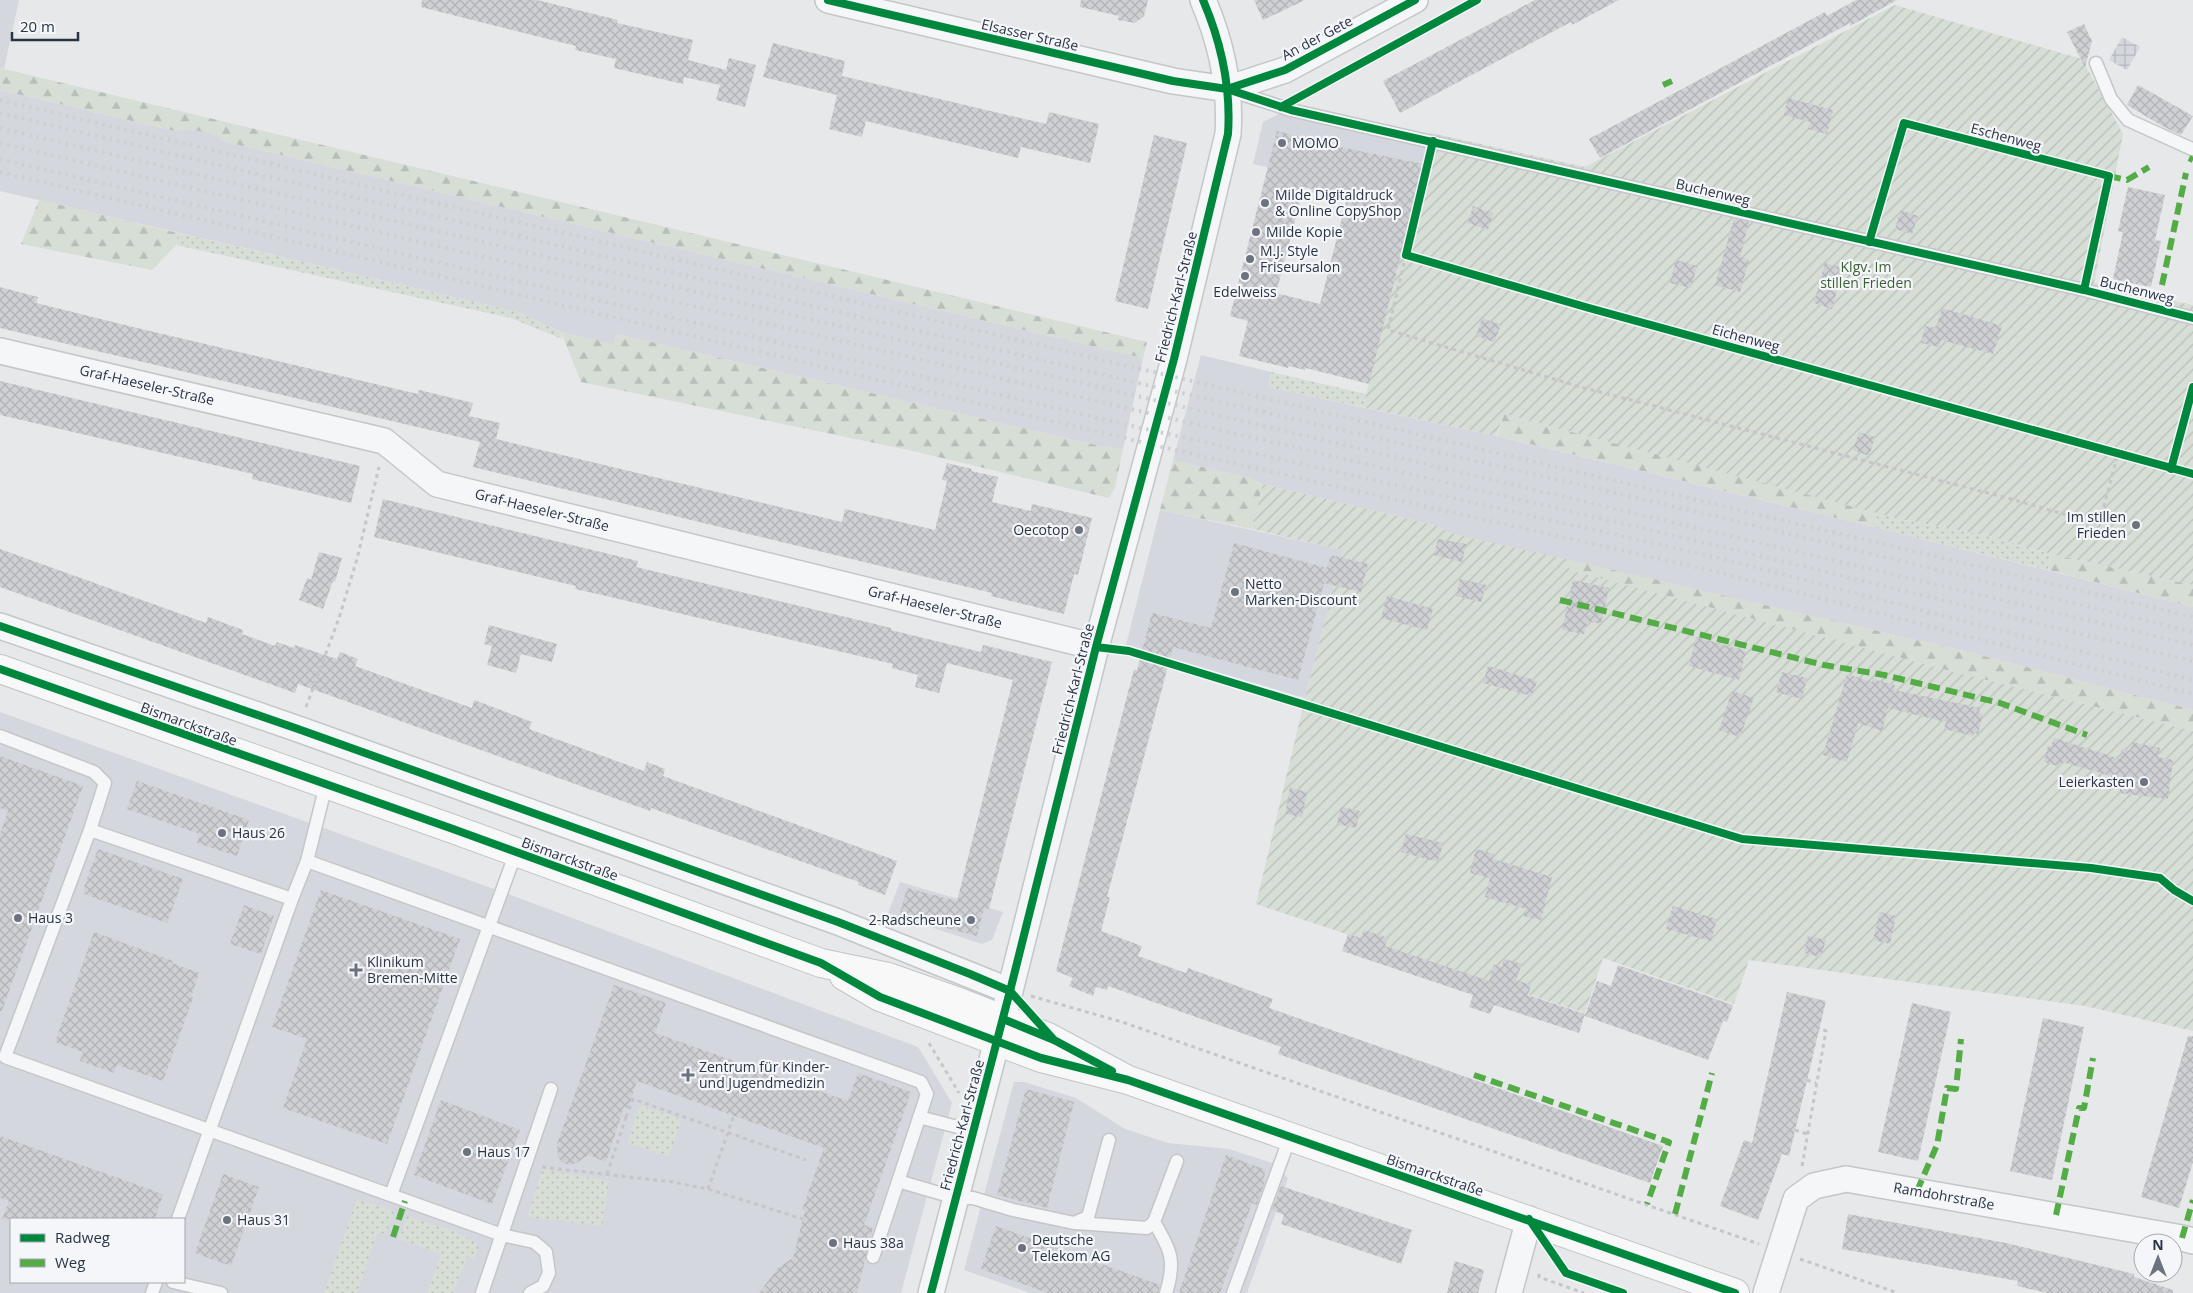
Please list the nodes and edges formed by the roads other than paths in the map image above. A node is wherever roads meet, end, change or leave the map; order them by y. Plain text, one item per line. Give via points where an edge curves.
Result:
1 (828, 0) edge
2 (1203, 0) edge
3 (1415, 0) edge
4 (2096, 63) dead end
5 (1227, 90) junction
6 (2192, 149) dead end
7 (2193, 318) edge
8 (0, 350) edge
9 (0, 626) edge
10 (1096, 646) junction
11 (0, 669) edge
12 (0, 736) edge
13 (326, 785) junction
14 (90, 830) junction
15 (516, 852) junction
16 (307, 862) junction
17 (292, 899) junction
18 (489, 927) junction
19 (821, 963) junction
20 (1003, 987) junction
21 (1000, 1030) junction
22 (551, 1089) dead end
23 (919, 1117) junction
24 (964, 1129) junction
25 (209, 1130) junction
26 (1290, 1137) junction
27 (1109, 1140) dead end
28 (1178, 1161) dead end
29 (898, 1182) junction
30 (391, 1195) junction
31 (956, 1198) junction
32 (178, 1218) edge
33 (1529, 1220) junction
34 (1154, 1222) junction
35 (1074, 1223) junction
36 (502, 1235) junction
37 (2193, 1241) edge
38 (873, 1257) dead end
39 (175, 1283) edge
40 (191, 1290) edge
41 (221, 1293) edge
42 (482, 1293) edge
43 (530, 1293) edge
44 (931, 1293) edge
45 (1166, 1293) edge
46 (1233, 1293) edge
47 (1509, 1293) edge
48 (1735, 1293) edge
49 (1766, 1293) edge

1 - 5 street, Elsasser Straße via 1173,81
2 - 5 street, Friedrich-Karl-Straße via 1216,31
3 - 5 street, An der Gete via 1285,70
4 - 6 lane via 2111,99 2128,120
5 - 7 lane, Buchenweg via 1291,110 2084,290
5 - 10 street, Friedrich-Karl-Straße via 1230,110 1228,134 1174,359
8 - 10 street, Graf-Haeseler-Straße via 384,441 437,484
9 - 20 street via 838,922
10 - 20 street, Friedrich-Karl-Straße
11 - 13 main road, Bismarckstraße
12 - 14 lane via 94,772 105,783
13 - 15 main road, Bismarckstraße
13 - 16 lane
14 - 17 lane
14 - 25 lane via 5,1056
15 - 18 lane
15 - 19 main road, Bismarckstraße
16 - 17 lane
16 - 18 lane
17 - 25 lane
18 - 23 lane via 921,1082 927,1094
18 - 30 lane
19 - 21 main road, Bismarckstraße via 888,977
19 - 21 main road, Bismarckstraße via 880,997 908,1008
20 - 21 street, Friedrich-Karl-Straße
21 - 24 street, Friedrich-Karl-Straße
21 - 26 main road, Bismarckstraße via 1049,1060 1128,1080
22 - 36 lane
23 - 24 lane
23 - 29 lane
24 - 31 street, Friedrich-Karl-Straße
25 - 30 lane
25 - 32 lane
26 - 33 main road, Bismarckstraße
26 - 46 lane
27 - 35 lane via 1088,1217
28 - 34 lane
29 - 31 lane
29 - 38 lane
30 - 36 lane
31 - 35 lane via 973,1198
31 - 44 street, Friedrich-Karl-Straße
33 - 47 street
33 - 48 main road, Bismarckstraße
34 - 35 lane via 1147,1228
34 - 45 lane via 1168,1245 1173,1273
36 - 42 lane
36 - 43 lane via 534,1242 546,1252 549,1273 543,1286
37 - 49 street, Ramdohrstraße via 1846,1179 1814,1186 1796,1199
39 - 40 lane
40 - 41 lane

